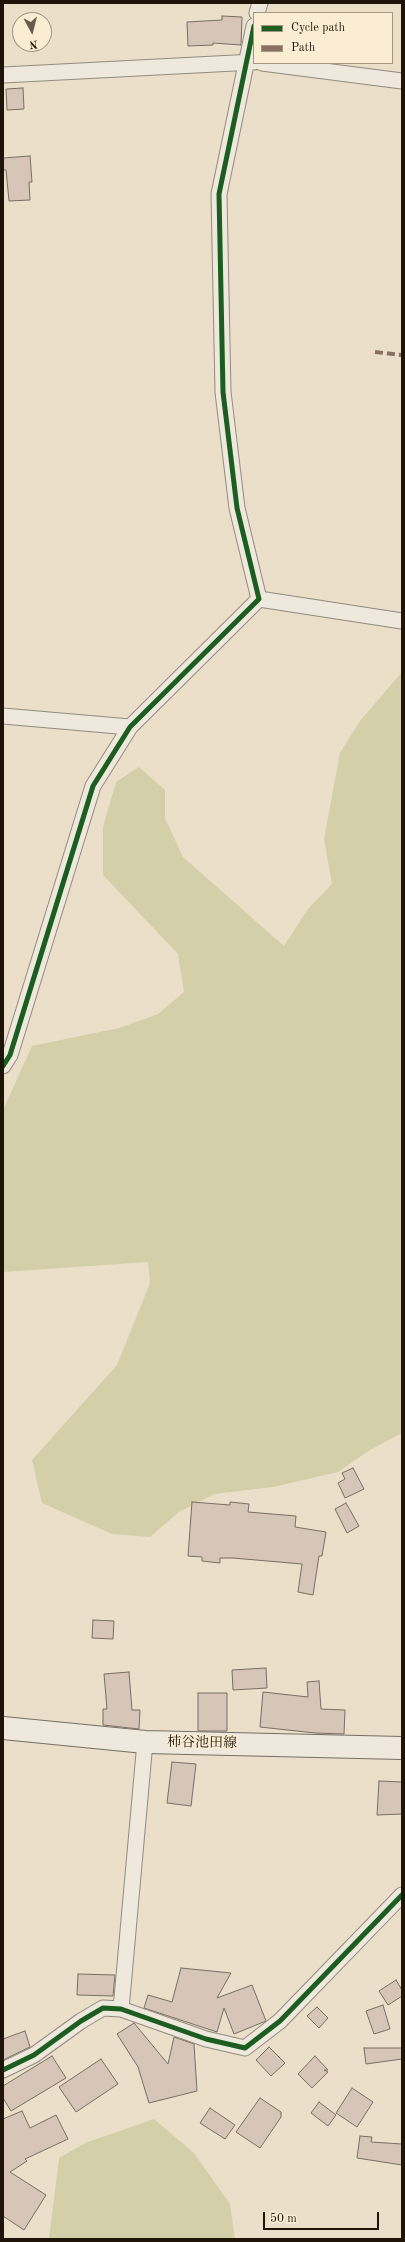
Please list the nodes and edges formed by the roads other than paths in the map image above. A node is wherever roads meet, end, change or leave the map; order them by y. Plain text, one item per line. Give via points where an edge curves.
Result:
1 (253, 35) edge
2 (250, 61) edge
3 (270, 64) edge
4 (3, 76) edge
5 (402, 81) edge
6 (259, 599) junction
7 (402, 622) edge
8 (3, 716) edge
9 (130, 727) junction
10 (3, 1066) edge
11 (3, 1728) edge
12 (145, 1742) junction
13 (402, 1748) edge
14 (402, 1895) edge
15 (122, 2009) junction
16 (3, 2070) edge

1 - 2 street
2 - 4 street
2 - 6 street via 219,194 223,392 237,508
3 - 5 street
6 - 7 street
6 - 9 street
8 - 9 street
9 - 10 street via 93,786 10,1056
11 - 12 main road, 柿谷池田線
12 - 13 main road, 柿谷池田線
12 - 15 street
14 - 15 street via 280,2021 246,2048 206,2039
15 - 16 street via 103,2008 34,2055

